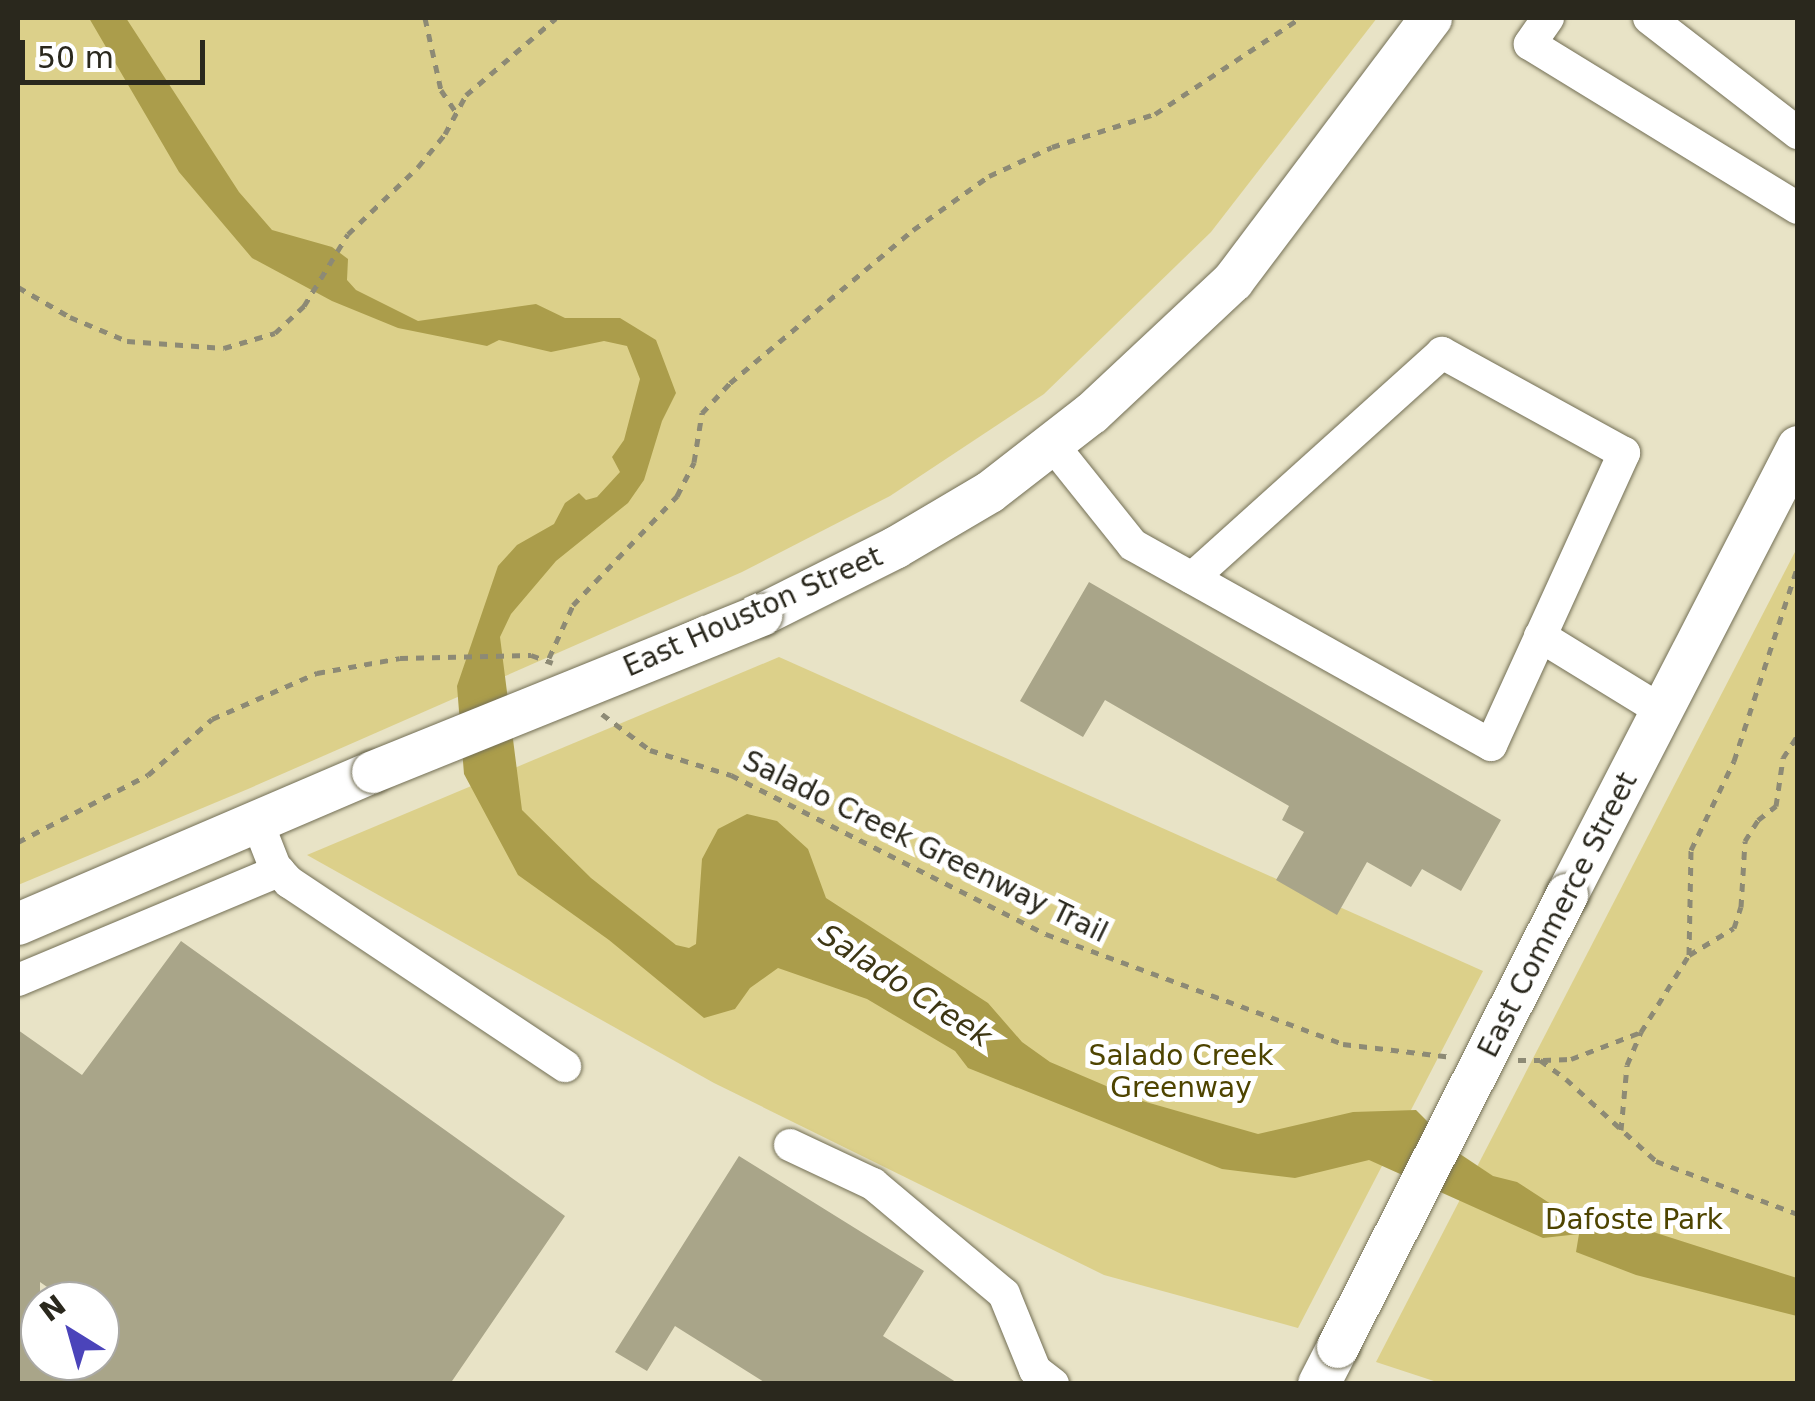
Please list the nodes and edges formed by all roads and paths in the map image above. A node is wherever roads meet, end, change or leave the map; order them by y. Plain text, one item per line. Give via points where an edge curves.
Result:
1 (425, 18) edge
2 (556, 18) edge
3 (1300, 18) edge
4 (1431, 18) edge
5 (1548, 18) edge
6 (1649, 18) edge
7 (455, 112) junction
8 (1798, 133) edge
9 (1798, 208) edge
10 (18, 288) edge
11 (1052, 444) junction
12 (1798, 447) edge
13 (1798, 565) edge
14 (1192, 578) junction
15 (1540, 636) junction
16 (1662, 711) junction
17 (1798, 735) edge
18 (673, 758) dead end
19 (257, 821) junction
20 (18, 842) edge
21 (278, 871) junction
22 (18, 924) edge
23 (1689, 955) junction
24 (18, 980) edge
25 (1270, 1021) dead end
26 (1641, 1032) junction
27 (1540, 1060) dead end
28 (564, 1066) dead end
29 (1620, 1130) dead end
30 (790, 1145) dead end
31 (1724, 1184) dead end
32 (1798, 1214) edge
33 (1329, 1366) edge
34 (1053, 1384) edge

1 - 7 path via 440,90
2 - 7 path via 501,61
3 - 20 path via 1156,114 1052,147 989,176 913,230 730,383 702,413 694,462 678,496 573,605 548,658 376,660 317,673 212,719 148,774
4 - 11 main road, East Houston Street via 1233,281
5 - 9 lane via 1530,44
6 - 8 lane
7 - 10 path via 445,134 348,234 304,306 275,333 192,348 127,341
11 - 14 lane via 1133,545
11 - 19 main road, East Houston Street, bridge via 990,492 895,548 760,615
12 - 16 main road, East Commerce Street
13 - 23 path via 1734,761 1692,850
14 - 15 lane via 1490,744
14 - 15 lane via 1442,353 1624,453
15 - 16 lane
16 - 33 main road, East Commerce Street, bridge
17 - 23 path via 1784,758 1776,806 1745,841 1734,928
18 - 25 path, Salado Creek Greenway Trail via 731,775 1046,934
19 - 21 lane
19 - 22 main road, East Houston Street
21 - 24 lane
21 - 28 lane
23 - 26 path
26 - 27 path via 1571,1060
26 - 29 path via 1628,1065
30 - 34 lane via 873,1184 1004,1294 1035,1370
31 - 32 path

